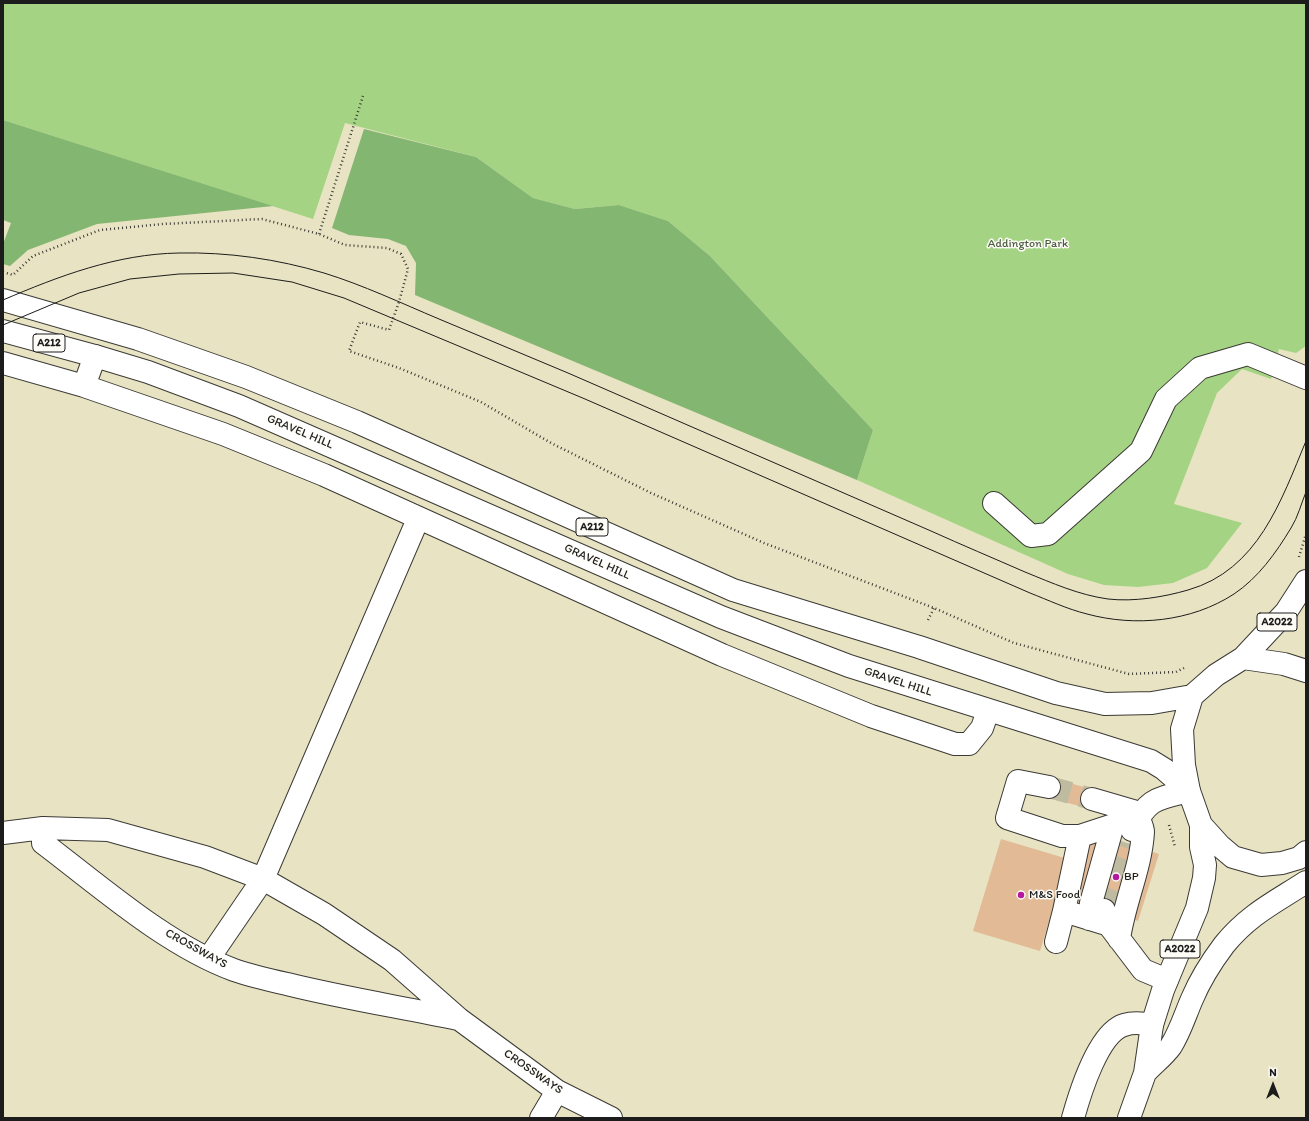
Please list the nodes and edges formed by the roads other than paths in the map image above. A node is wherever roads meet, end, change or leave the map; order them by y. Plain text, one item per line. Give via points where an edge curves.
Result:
1 (3, 300) edge
2 (3, 331) edge
3 (95, 356) junction
4 (3, 363) edge
5 (1300, 370) edge
6 (84, 386) junction
7 (994, 503) dead end
8 (418, 519) junction
9 (1306, 581) edge
10 (1243, 658) junction
11 (1306, 671) edge
12 (1192, 696) junction
13 (985, 719) junction
14 (1049, 787) tunnel mouth
15 (1189, 791) junction
16 (1092, 799) tunnel mouth
17 (1139, 815) junction
18 (1113, 825) junction
19 (1201, 825) junction
20 (43, 828) junction
21 (3, 833) edge
22 (1080, 836) junction
23 (1127, 843) tunnel mouth
24 (1306, 852) edge
25 (263, 879) junction
26 (1306, 882) edge
27 (1064, 911) junction
28 (1105, 923) junction
29 (1056, 942) dead end
30 (209, 958) junction
31 (1167, 980) junction
32 (460, 1019) junction
33 (1152, 1025) junction
34 (1145, 1073) junction
35 (557, 1091) junction
36 (541, 1118) edge
37 (611, 1118) edge
38 (1073, 1118) edge
39 (1129, 1118) edge

1 - 12 main road, A212 via 138,339 246,377 357,422 733,590 1056,693 1105,704 1152,703
2 - 3 main road, GRAVEL HILL / A212
3 - 6 main road
3 - 13 main road, GRAVEL HILL / A212 via 148,372 239,406 721,617
4 - 6 main road
5 - 7 main road via 1248,354 1200,368 1166,399 1141,451 1048,534 1032,536
6 - 8 main road via 223,434 324,475
8 - 13 main road via 722,655 871,716 955,744 968,744
8 - 25 main road
9 - 10 main road, A2022 via 1286,612
10 - 11 main road via 1284,664
10 - 12 main road via 1216,675
12 - 15 main road via 1182,729 1184,765
13 - 15 main road, GRAVEL HILL / A212 via 1151,761
14 - 22 main road via 1018,781 1007,818 1062,836
15 - 17 main road via 1157,799
15 - 19 main road
16 - 17 main road
17 - 18 main road
17 - 23 main road
17 - 28 main road via 1143,830 1136,869 1122,916
18 - 22 main road
18 - 28 main road via 1091,903
19 - 24 main road via 1233,857 1261,865 1282,863 1299,858
19 - 31 main road, A2022 via 1204,878 1196,908
20 - 21 main road, CROSSWAYS
20 - 25 main road, CROSSWAYS via 108,830 205,857
20 - 30 main road, CROSSWAYS via 43,843 142,918
22 - 27 main road
25 - 30 main road
25 - 32 main road, CROSSWAYS via 324,914 392,960
26 - 34 main road, A2022 via 1267,905 1245,922 1224,945 1192,999 1170,1048
27 - 28 main road
27 - 29 main road
28 - 31 main road via 1143,970
30 - 32 main road, CROSSWAYS via 234,970 323,993
31 - 33 main road, A2022
32 - 35 main road, CROSSWAYS
33 - 34 main road, A2022
33 - 38 main road via 1124,1025 1110,1034 1092,1063
34 - 39 main road, A2022
35 - 36 main road
35 - 37 main road, CROSSWAYS

